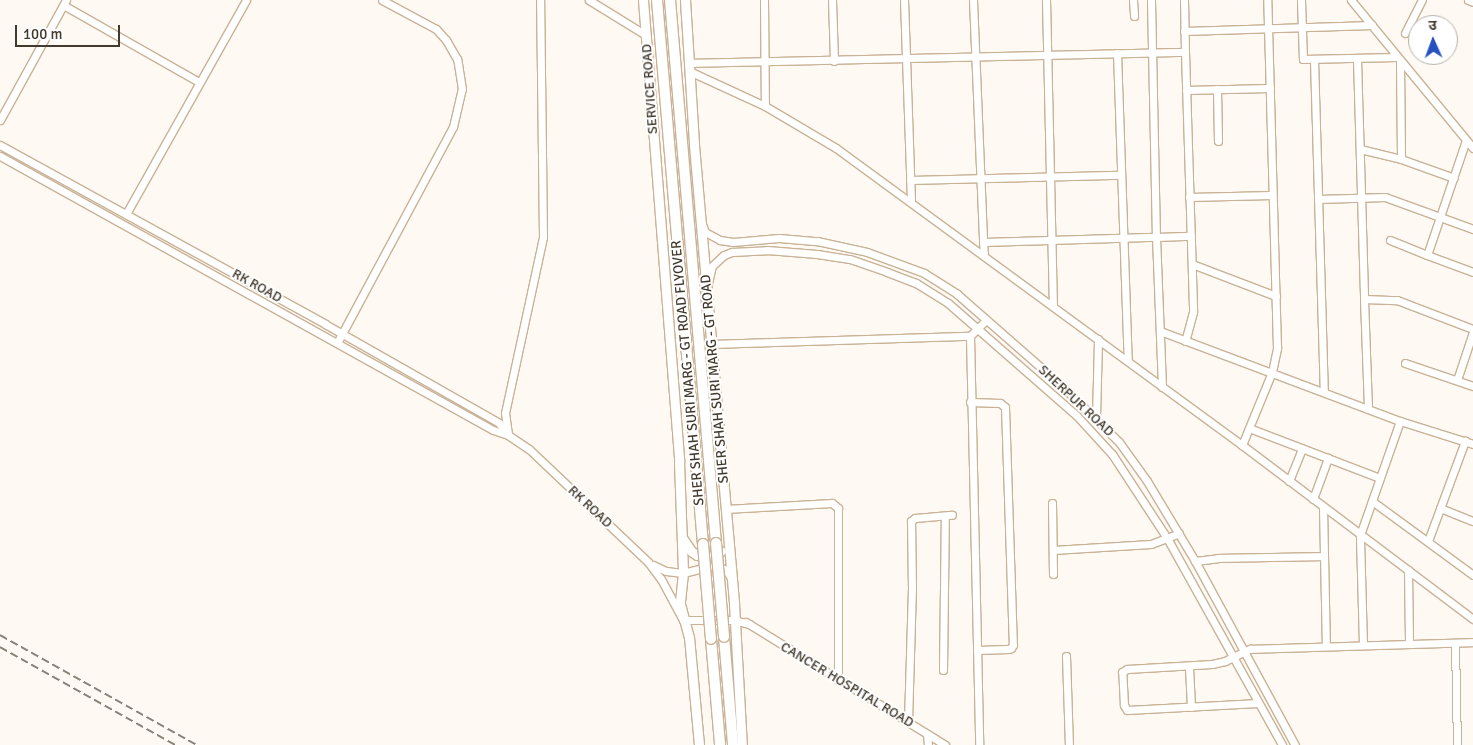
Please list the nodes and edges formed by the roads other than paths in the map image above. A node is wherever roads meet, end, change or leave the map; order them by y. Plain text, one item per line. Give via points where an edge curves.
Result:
1 (246, 0) edge
2 (382, 0) edge
3 (401, 0) edge
4 (540, 0) edge
5 (590, 0) edge
6 (643, 0) edge
7 (657, 0) edge
8 (670, 0) edge
9 (685, 0) edge
10 (764, 0) edge
11 (832, 0) edge
12 (904, 0) edge
13 (973, 0) edge
14 (1046, 0) edge
15 (1133, 0) edge
16 (1151, 0) edge
17 (1184, 0) edge
18 (1267, 0) edge
19 (1301, 0) edge
20 (1351, 0) edge
21 (1422, 0) edge
22 (1468, 0) edge
23 (1473, 2) edge
24 (65, 3) edge
25 (397, 8) junction
26 (1134, 16) dead end
27 (1372, 25) junction
28 (1302, 28) junction
29 (1268, 29) junction
30 (1184, 31) junction
31 (1405, 34) dead end
32 (646, 36) junction
33 (1153, 52) junction
34 (1185, 52) junction
35 (1118, 53) junction
36 (1048, 54) junction
37 (976, 56) junction
38 (906, 58) junction
39 (1357, 59) junction
40 (1398, 59) junction
41 (1314, 60) junction
42 (834, 61) junction
43 (765, 62) junction
44 (689, 67) junction
45 (199, 82) junction
46 (1270, 88) junction
47 (1217, 89) junction
48 (1186, 90) junction
49 (765, 106) junction
50 (0, 120) edge
51 (1466, 140) junction
52 (1218, 141) dead end
53 (0, 145) edge
54 (1473, 148) edge
55 (1360, 149) junction
56 (0, 156) edge
57 (1401, 159) junction
58 (1121, 175) junction
59 (1051, 176) junction
60 (1454, 178) junction
61 (981, 179) junction
62 (910, 180) junction
63 (1272, 195) junction
64 (1362, 196) junction
65 (1190, 197) junction
66 (1318, 199) junction
67 (911, 202) junction
68 (126, 214) junction
69 (1440, 216) junction
70 (701, 220) junction
71 (1473, 229) edge
72 (1191, 236) junction
73 (1156, 237) junction
74 (779, 238) junction
75 (1123, 239) junction
76 (1390, 240) dead end
77 (1052, 241) junction
78 (983, 242) junction
79 (780, 252) junction
80 (1427, 254) junction
81 (984, 255) junction
82 (1192, 264) junction
83 (1473, 272) edge
84 (707, 286) junction
85 (1276, 296) junction
86 (1364, 299) junction
87 (1054, 306) junction
88 (986, 320) junction
89 (978, 329) junction
90 (1473, 330) edge
91 (1160, 331) junction
92 (342, 334) junction
93 (970, 336) junction
94 (1098, 340) junction
95 (1185, 340) junction
96 (337, 343) junction
97 (712, 344) junction
98 (1128, 362) junction
99 (1405, 363) dead end
100 (1272, 372) junction
101 (1456, 380) junction
102 (1162, 386) junction
103 (1473, 386) edge
104 (1324, 392) junction
105 (970, 402) junction
106 (1086, 407) junction
107 (1368, 408) junction
108 (1077, 416) junction
109 (1096, 417) junction
110 (1400, 420) junction
111 (1249, 428) junction
112 (508, 435) junction
113 (1465, 441) junction
114 (1473, 444) edge
115 (1242, 446) junction
116 (1302, 448) junction
117 (1328, 458) junction
118 (1380, 478) junction
119 (1289, 481) junction
120 (1313, 499) junction
121 (1372, 501) junction
122 (1052, 504) dead end
123 (1323, 507) junction
124 (1440, 508) junction
125 (725, 509) junction
126 (1473, 521) edge
127 (1179, 533) junction
128 (1360, 535) junction
129 (1167, 538) junction
130 (683, 539) junction
131 (1428, 541) junction
132 (728, 543) junction
133 (1053, 550) junction
134 (1324, 556) junction
135 (1195, 561) junction
136 (648, 562) junction
137 (1408, 570) junction
138 (1200, 571) junction
139 (683, 573) junction
140 (1053, 574) dead end
141 (1473, 575) edge
142 (1189, 577) junction
143 (732, 580) junction
144 (734, 604) junction
145 (1473, 619) edge
146 (683, 620) junction
147 (734, 620) junction
148 (749, 624) junction
149 (1473, 642) edge
150 (1455, 643) junction
151 (1409, 644) junction
152 (1326, 646) junction
153 (1363, 646) junction
154 (977, 650) junction
155 (1244, 652) junction
156 (1066, 656) dead end
157 (1234, 657) junction
158 (1189, 666) junction
159 (943, 670) dead end
160 (838, 680) junction
161 (1258, 703) junction
162 (1191, 707) junction
163 (908, 722) junction
164 (927, 734) junction
165 (700, 745) edge
166 (720, 745) edge
167 (733, 745) edge
168 (742, 745) edge
169 (928, 745) edge
170 (946, 745) edge
171 (979, 745) edge
172 (1069, 745) edge
173 (1282, 745) edge
174 (1295, 745) edge
175 (1457, 745) edge

1 - 45 street
2 - 25 street
3 - 25 street
4 - 112 street via 542,237 505,413
5 - 32 street
6 - 32 main road, SERVICE ROAD
7 - 166 highway, SHER SHAH SURI MARG - GT ROAD FLYOVER, bridge
8 - 167 highway, SHER SHAH SURI MARG - GT ROAD FLYOVER, bridge
9 - 44 main road
10 - 43 street
11 - 42 street
12 - 38 street
13 - 37 street
14 - 36 street
15 - 26 street
16 - 33 street
17 - 30 street
18 - 29 street
19 - 28 street
20 - 27 street
21 - 31 street
22 - 23 street
24 - 45 street
24 - 50 street
25 - 92 street via 436,29 446,40 457,59 462,89 453,127
27 - 28 street
27 - 40 street
28 - 29 street
28 - 41 street via 1302,58
29 - 30 street
29 - 46 street
30 - 34 street
32 - 130 main road, SERVICE ROAD
33 - 34 street
33 - 35 street
33 - 73 street
34 - 48 street
35 - 36 street
35 - 58 street
36 - 37 street
36 - 59 street
37 - 38 street
37 - 61 street
38 - 42 street
38 - 62 street
39 - 40 street
39 - 41 street
39 - 55 street
40 - 51 street
40 - 57 street
41 - 66 street
42 - 43 street
43 - 44 street
43 - 49 street
44 - 49 street
44 - 70 main road, SHER SHAH SURI MARG - GT ROAD
45 - 68 street
46 - 47 street
46 - 63 street
47 - 48 street
47 - 52 street
48 - 65 street
49 - 67 street via 836,148
51 - 54 street
51 - 60 street
53 - 68 street, RK ROAD
55 - 57 street
55 - 64 street
56 - 96 street, RK ROAD
57 - 60 street
58 - 59 street
58 - 75 street
59 - 61 street
59 - 77 street
60 - 69 street
61 - 62 street
61 - 78 street
62 - 67 street
63 - 65 street
63 - 85 street
64 - 66 street
64 - 69 street via 1385,197
64 - 86 street
65 - 72 street
66 - 104 street
67 - 81 street
68 - 92 street, RK ROAD
69 - 71 street
69 - 80 street
70 - 74 street, SHERPUR ROAD via 706,232 720,240
70 - 84 main road, SHER SHAH SURI MARG - GT ROAD
72 - 73 street
72 - 82 street
73 - 75 street
73 - 91 street
74 - 79 street
74 - 88 street, SHERPUR ROAD via 842,245 903,264 940,282
75 - 77 street
75 - 98 street
76 - 80 street
77 - 78 street
77 - 87 street
78 - 81 street
79 - 84 street, SHERPUR ROAD via 724,255 712,266
79 - 89 street, SHERPUR ROAD via 833,256 887,272 934,292
80 - 83 street
81 - 87 street
82 - 85 street
82 - 95 street via 1193,312
84 - 97 main road, SHER SHAH SURI MARG - GT ROAD
85 - 100 street via 1277,348
86 - 90 street via 1397,300
86 - 107 street
87 - 94 street
88 - 89 street
88 - 106 street, SHERPUR ROAD
89 - 93 street
89 - 108 street, SHERPUR ROAD
90 - 101 street
91 - 95 street
91 - 102 street
92 - 96 street
92 - 112 street, RK ROAD via 498,423
93 - 97 street
93 - 105 street
94 - 98 street
94 - 109 street
95 - 100 street
96 - 112 street, RK ROAD via 493,430
97 - 125 main road, SHER SHAH SURI MARG - GT ROAD
98 - 102 street
99 - 101 street
100 - 104 street
100 - 111 street
101 - 103 street
102 - 115 street
104 - 107 street
105 - 154 street
105 - 154 street via 1000,403 1005,407 1013,645 1008,649
106 - 108 street
106 - 109 street, SHERPUR ROAD
107 - 110 street
108 - 129 street, SHERPUR ROAD via 1120,466
109 - 127 street, SHERPUR ROAD via 1133,460
110 - 113 street
110 - 118 street
111 - 115 street
111 - 116 street
112 - 136 street, RK ROAD via 529,450
113 - 114 street
113 - 124 street
115 - 119 street
116 - 117 street
116 - 119 street
117 - 118 street
117 - 120 street
118 - 121 street
119 - 120 street
120 - 123 street
121 - 128 street
121 - 131 street
122 - 133 street
123 - 128 street
123 - 134 street
124 - 126 street
124 - 131 street
125 - 132 main road, SHER SHAH SURI MARG - GT ROAD
125 - 160 street via 832,502 838,508
127 - 129 street
127 - 135 street, SHERPUR ROAD
128 - 137 street
128 - 153 street
129 - 133 street via 1141,545
129 - 142 street, SHERPUR ROAD
130 - 132 main road via 691,551 704,556 718,553
130 - 139 main road
131 - 141 street
132 - 143 main road, SHER SHAH SURI MARG - GT ROAD
133 - 140 street
134 - 135 street
134 - 152 street
135 - 138 street, SHERPUR ROAD
136 - 139 street via 666,571
136 - 146 street
137 - 145 street
137 - 151 street
138 - 142 street
138 - 155 street, SHERPUR ROAD
139 - 143 street via 715,565 726,570
139 - 146 main road via 680,594
142 - 157 street, SHERPUR ROAD
143 - 144 main road, SHER SHAH SURI MARG - GT ROAD
144 - 147 main road, SHER SHAH SURI MARG - GT ROAD
144 - 148 street via 739,615
146 - 147 street
146 - 165 main road via 689,637
147 - 148 street
147 - 168 main road, SHER SHAH SURI MARG - GT ROAD
148 - 160 street, CANCER HOSPITAL ROAD
149 - 150 street
150 - 151 street
150 - 175 street
151 - 153 street
152 - 153 street
152 - 155 street via 1250,649
154 - 171 street
155 - 157 street
155 - 174 street, SHERPUR ROAD
156 - 172 street
157 - 158 street via 1212,664
157 - 161 street, SHERPUR ROAD
158 - 162 street
158 - 162 street via 1127,669 1122,675 1127,710
159 - 163 street via 949,516 915,518 911,521
160 - 163 street, CANCER HOSPITAL ROAD
161 - 162 street
161 - 173 street, SHERPUR ROAD
163 - 164 street, CANCER HOSPITAL ROAD
164 - 169 street
164 - 170 street, CANCER HOSPITAL ROAD

